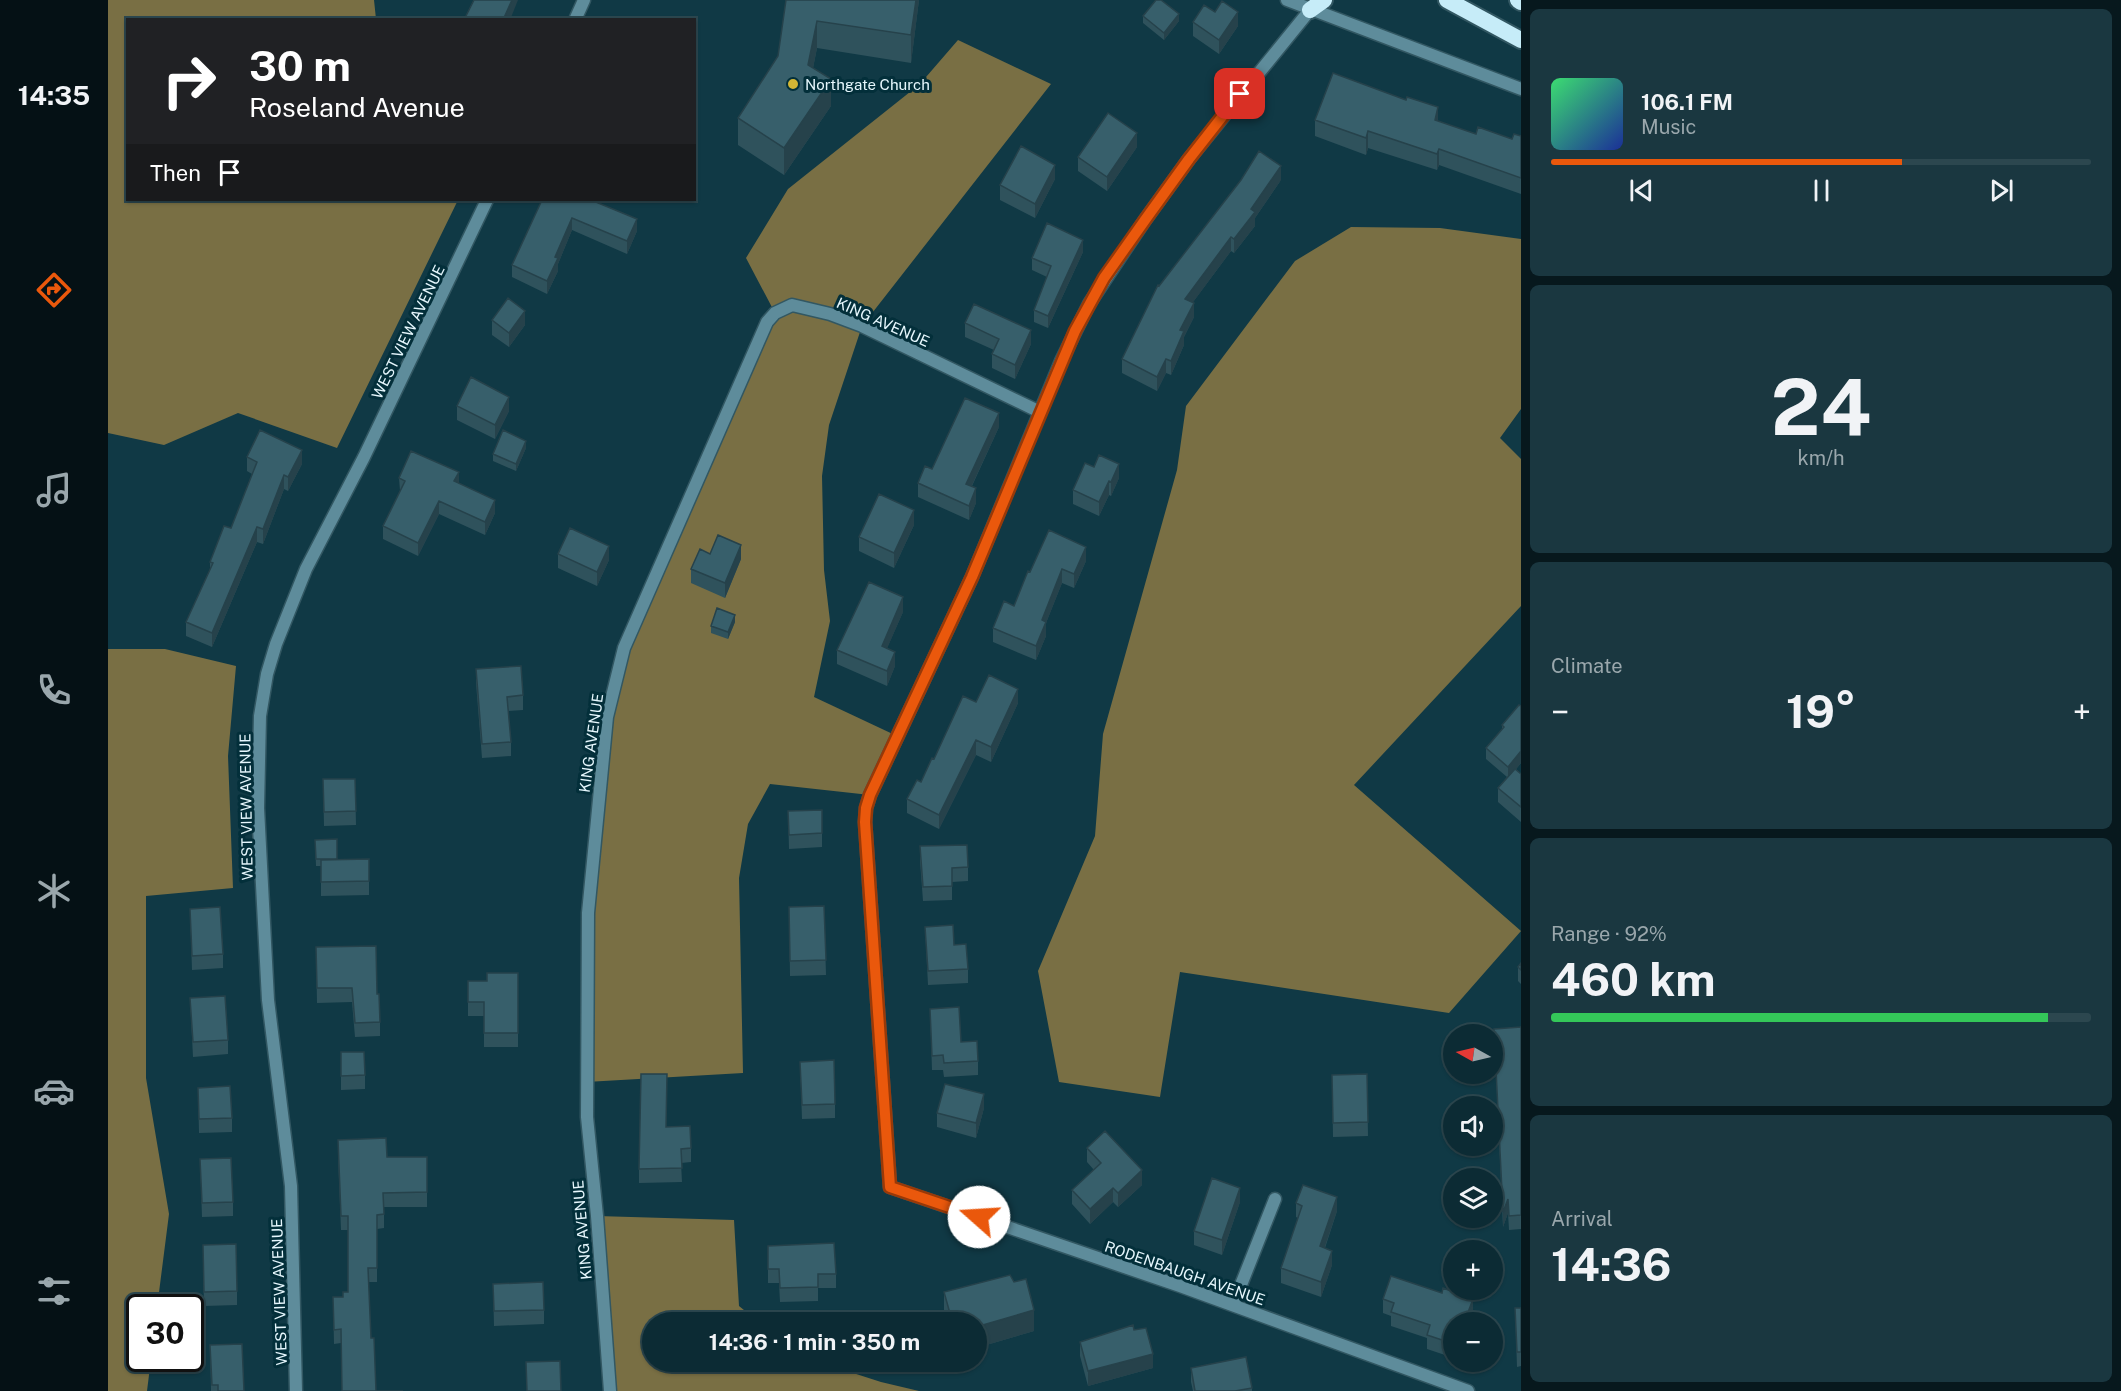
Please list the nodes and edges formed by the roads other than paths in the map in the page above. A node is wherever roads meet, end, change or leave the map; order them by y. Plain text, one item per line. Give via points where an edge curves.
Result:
1 (584, 0) edge
2 (1287, 0) edge
3 (1324, 0) edge
4 (1448, 0) edge
5 (1310, 5) edge
6 (576, 18) edge
7 (1521, 40) edge
8 (1521, 89) edge
9 (488, 201) edge
10 (1040, 412) junction
11 (1275, 1199) dead end
12 (1233, 1305) junction
13 (296, 1391) edge
14 (610, 1391) edge
15 (1468, 1391) edge

1 - 6 street
2 - 5 street
3 - 5 highway
4 - 7 highway
5 - 8 street
5 - 10 street via 1189,159 1111,268 1075,331
9 - 13 street, WEST VIEW AVENUE via 306,568 265,684 260,716 258,808 268,1000 291,1186
10 - 12 street, RODENBAUGH AVENUE via 972,577 866,808 890,1187
10 - 14 street, KING AVENUE via 862,326 804,307 784,308 767,322 655,575 624,648 607,717 588,913 587,1117
11 - 12 street
12 - 15 street, RODENBAUGH AVENUE

